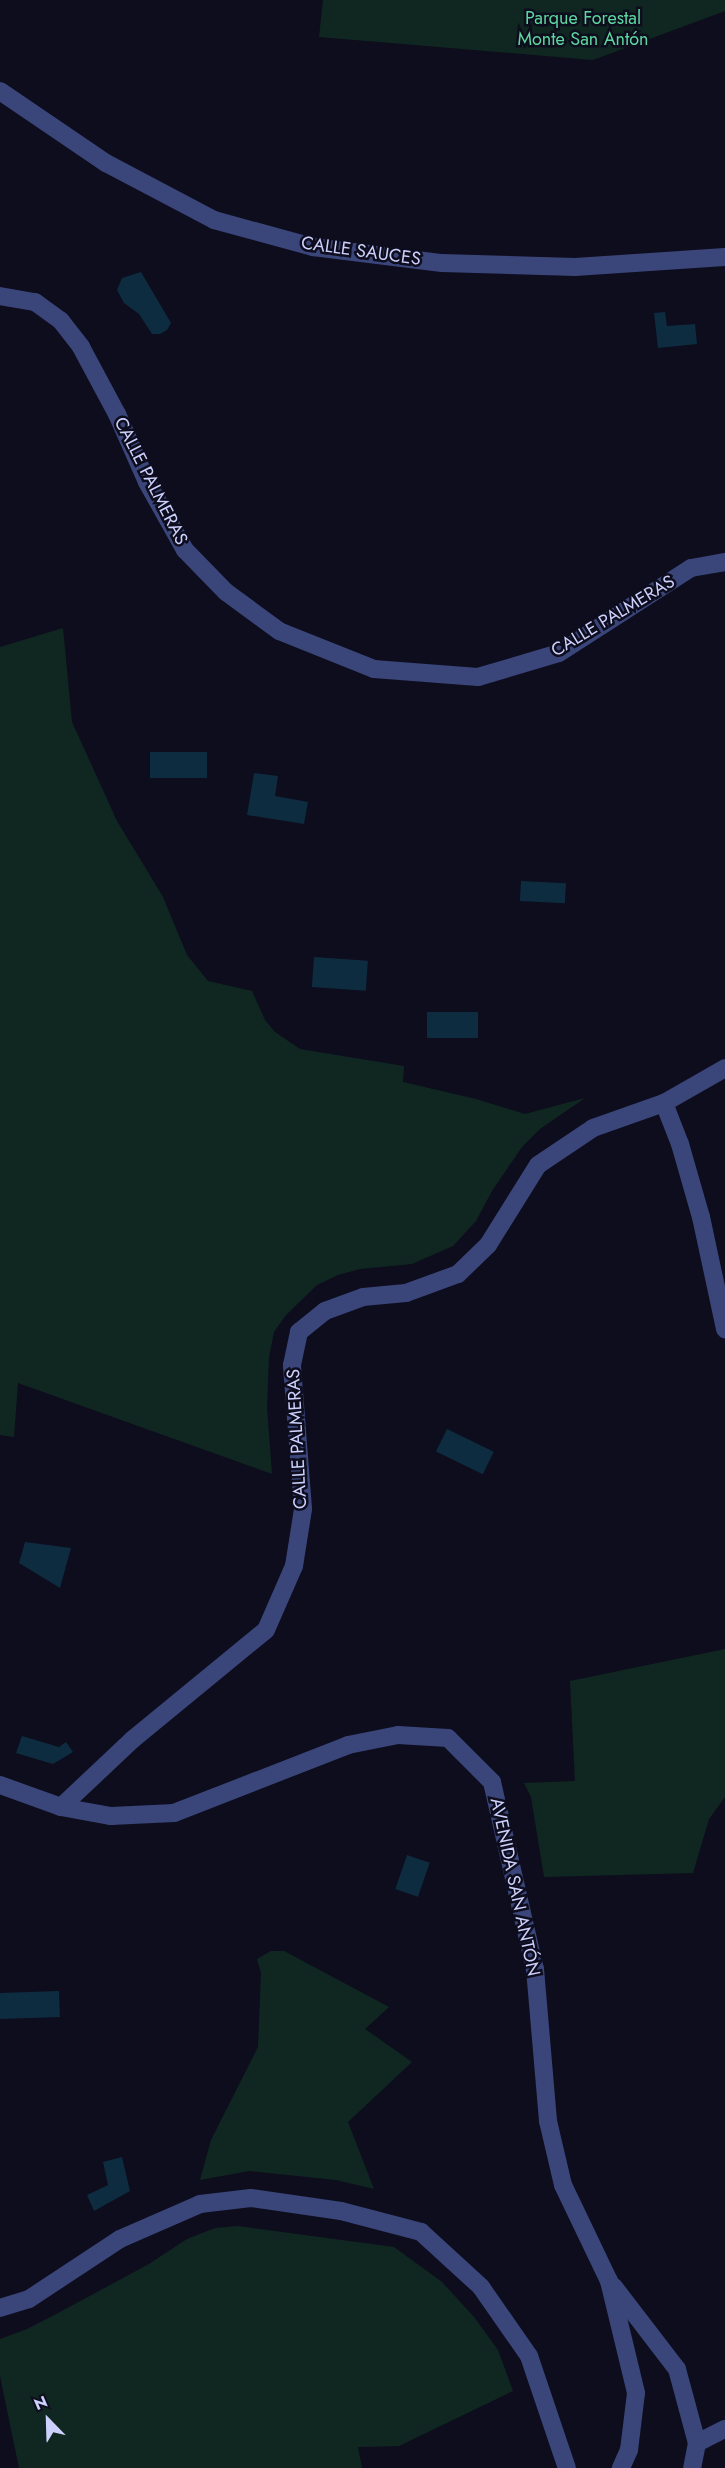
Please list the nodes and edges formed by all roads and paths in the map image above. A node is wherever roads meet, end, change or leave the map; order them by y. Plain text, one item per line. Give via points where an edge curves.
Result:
1 (0, 91) edge
2 (725, 257) edge
3 (0, 296) edge
4 (725, 562) edge
5 (725, 1068) edge
6 (664, 1103) junction
7 (725, 1329) edge
8 (0, 1785) edge
9 (61, 1807) junction
10 (609, 2281) junction
11 (0, 2308) edge
12 (725, 2429) edge
13 (697, 2443) junction
14 (567, 2468) edge
15 (621, 2468) edge
16 (692, 2468) edge

1 - 2 street, CALLE SAUCES via 106,163 214,220 314,247 442,263 575,267
3 - 4 street, CALLE PALMERAS via 35,302 61,321 74,338 185,550 226,592 279,631 374,669 478,677 559,653 691,568
5 - 6 street, CALLE PALMERAS
6 - 7 street via 695,1196
6 - 9 street, CALLE PALMERAS via 593,1128 538,1165 488,1245 458,1274 406,1293 363,1297 325,1311 299,1332 292,1365 303,1509 294,1566 266,1630 132,1740
8 - 9 street, AVENIDA SAN ANTÓN
9 - 10 street, AVENIDA SAN ANTÓN via 111,1816 174,1813 348,1745 398,1735 448,1738 492,1782 535,1969 548,2121 563,2185
10 - 13 street via 677,2369
10 - 15 street, AVENIDA SAN ANTÓN via 636,2393 629,2450
11 - 14 street via 29,2298 120,2239 200,2204 251,2198 341,2211 421,2232 481,2287 529,2356
12 - 13 street
13 - 16 street

